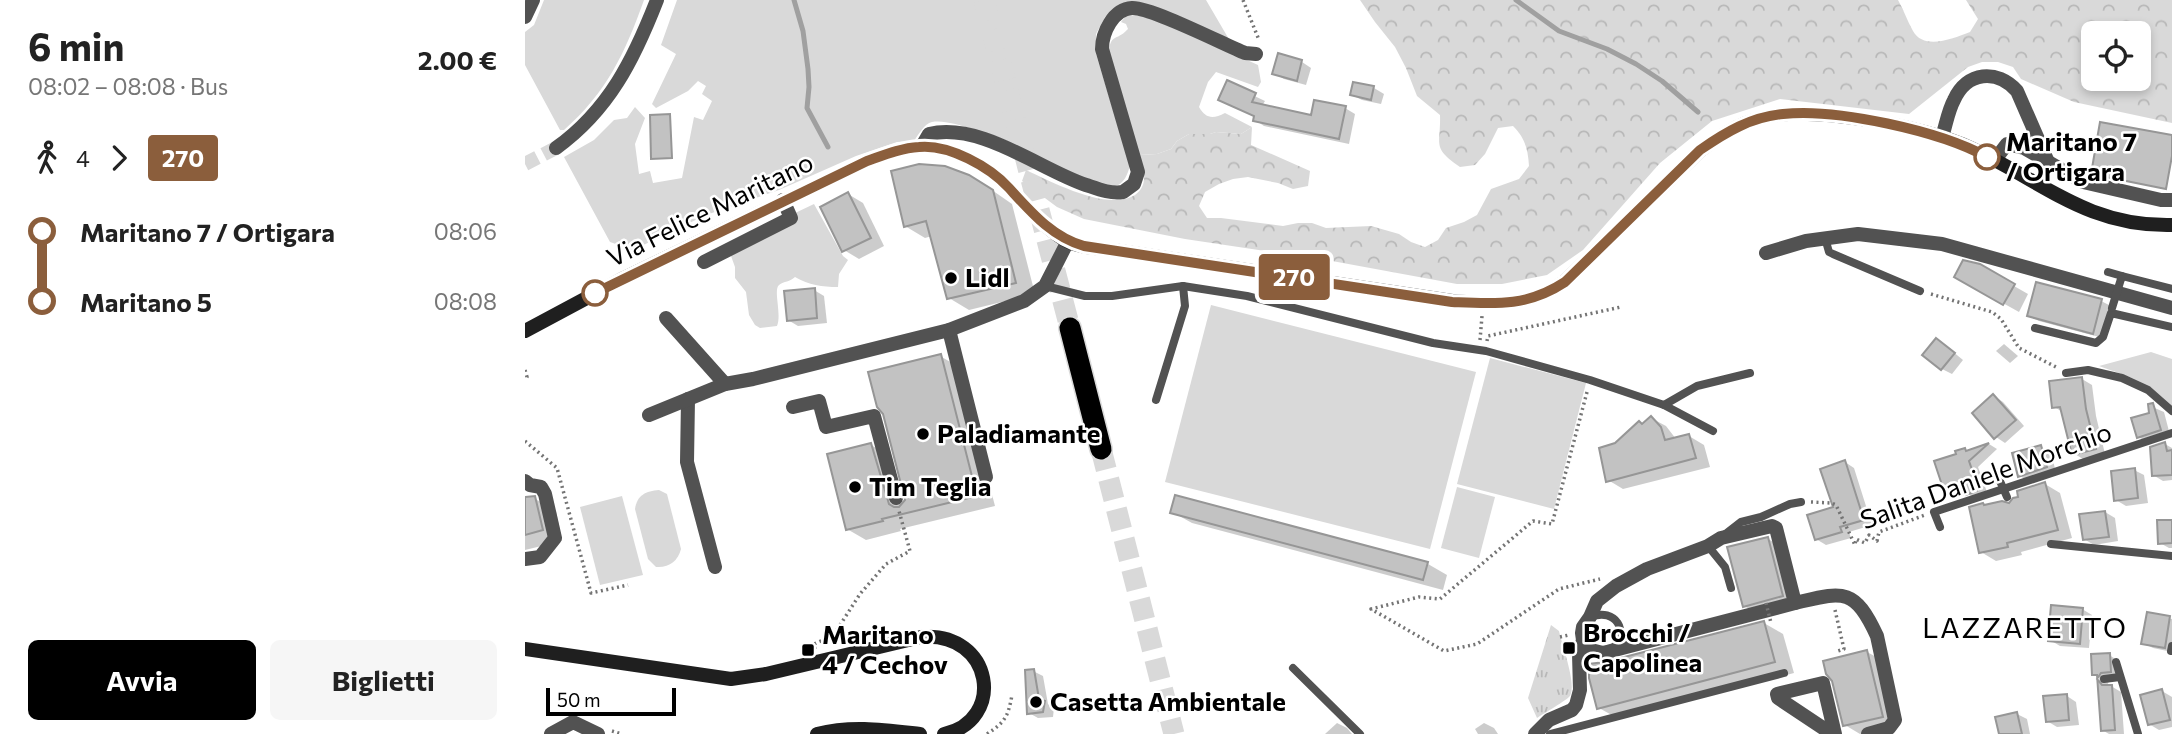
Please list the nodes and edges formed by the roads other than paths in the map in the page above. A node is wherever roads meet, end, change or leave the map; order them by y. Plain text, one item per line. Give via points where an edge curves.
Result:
1 (533, 0) edge
2 (656, 0) edge
3 (525, 17) edge
4 (1256, 54) road end
5 (1942, 137) junction
6 (922, 146) junction
7 (556, 148) tunnel mouth
8 (1994, 161) junction
9 (2048, 162) junction
10 (783, 200) junction
11 (2172, 200) edge
12 (2172, 225) edge
13 (1825, 238) junction
14 (1068, 241) junction
15 (1766, 253) dead end
16 (704, 262) dead end
17 (2108, 272) dead end
18 (2122, 277) junction
19 (1045, 286) junction
20 (1183, 286) junction
21 (2172, 289) edge
22 (1920, 291) road end
23 (2172, 308) edge
24 (2111, 310) junction
25 (666, 318) dead end
26 (2172, 327) edge
27 (1070, 328) tunnel mouth
28 (2035, 328) dead end
29 (949, 330) junction
30 (525, 331) edge
31 (1750, 373) dead end
32 (2066, 373) road end
33 (725, 384) junction
34 (688, 399) junction
35 (1156, 400) dead end
36 (1664, 405) junction
37 (793, 407) dead end
38 (2172, 411) edge
39 (649, 415) dead end
40 (1713, 431) dead end
41 (2172, 433) edge
42 (1101, 449) tunnel mouth
43 (1996, 472) dead end
44 (986, 477) dead end
45 (525, 481) edge
46 (2006, 493) junction
47 (896, 498) road end
48 (1801, 502) road end
49 (1940, 527) dead end
50 (1721, 538) junction
51 (2051, 544) dead end
52 (1708, 547) junction
53 (2172, 556) edge
54 (525, 559) edge
55 (715, 567) dead end
56 (1731, 588) dead end
57 (1795, 603) junction
58 (1590, 617) junction
59 (1583, 640) junction
60 (525, 649) edge
61 (1610, 651) junction
62 (2116, 662) dead end
63 (1293, 668) dead end
64 (1784, 673) dead end
65 (2120, 677) junction
66 (2104, 679) dead end
67 (551, 734) edge
68 (598, 734) edge
69 (817, 734) edge
70 (920, 734) edge
71 (944, 734) edge
72 (1360, 734) edge
73 (1535, 734) edge
74 (1550, 734) edge
75 (1868, 734) edge
76 (2137, 734) edge

1 - 3 street
2 - 7 street via 613,92
4 - 6 street, Via Felice Maritano via 1148,11 1131,8 1111,22 1102,49 1138,172 1134,184 1123,192 1103,191 995,142 954,132 929,134
5 - 8 street, Via Felice Maritano
5 - 9 street via 1959,90 1978,76 2000,77 2017,91
5 - 14 street, Via Felice Maritano via 1808,114 1784,114 1742,124 1700,150 1565,282 1529,299 1504,304 1452,302
6 - 10 street, Via Felice Maritano via 890,152
6 - 14 street, Via Felice Maritano via 981,165
8 - 9 street via 2007,144
8 - 12 street, Via Felice Maritano via 2103,217
9 - 11 street via 2083,182
10 - 16 street via 791,218
10 - 30 street, Via Felice Maritano
13 - 15 street
13 - 22 lane via 1829,252
13 - 23 street via 1858,234 1942,244
14 - 19 street
17 - 18 lane
18 - 21 lane
18 - 24 lane, bridge
19 - 20 lane via 1085,296
19 - 29 street via 1024,301
20 - 35 lane via 1185,306
20 - 36 lane via 1247,296 1433,343 1483,350
24 - 26 lane
24 - 28 lane via 2096,343
25 - 33 street
27 - 42 highway
29 - 33 street
29 - 44 street
31 - 36 lane via 1697,386
32 - 38 lane via 2088,370 2122,378 2148,390
33 - 34 street
34 - 39 street
34 - 55 street via 687,462
36 - 40 lane
37 - 47 street via 820,401 826,427 874,416
41 - 46 lane, Salita Daniele Morchio
43 - 46 lane
45 - 54 street via 541,487 545,494 555,538 540,557
46 - 49 lane, Salita Daniele Morchio via 1934,512
48 - 50 lane via 1741,522
50 - 52 street
50 - 57 street via 1775,526
51 - 53 lane
52 - 56 lane via 1725,567
52 - 58 street via 1647,569 1616,586 1594,604
57 - 61 street
57 - 75 street via 1840,595 1856,603 1871,624 1895,720 1889,728
58 - 59 street via 1583,627
58 - 61 lane via 1609,615 1618,623 1619,642
59 - 61 street via 1597,653
59 - 73 street via 1576,705
60 - 71 street via 731,679 921,637 945,638 975,657 984,689 982,703 970,722
62 - 65 lane
63 - 72 lane
64 - 74 lane
65 - 66 lane
65 - 76 lane
67 - 68 street via 573,722
69 - 70 street via 858,728

